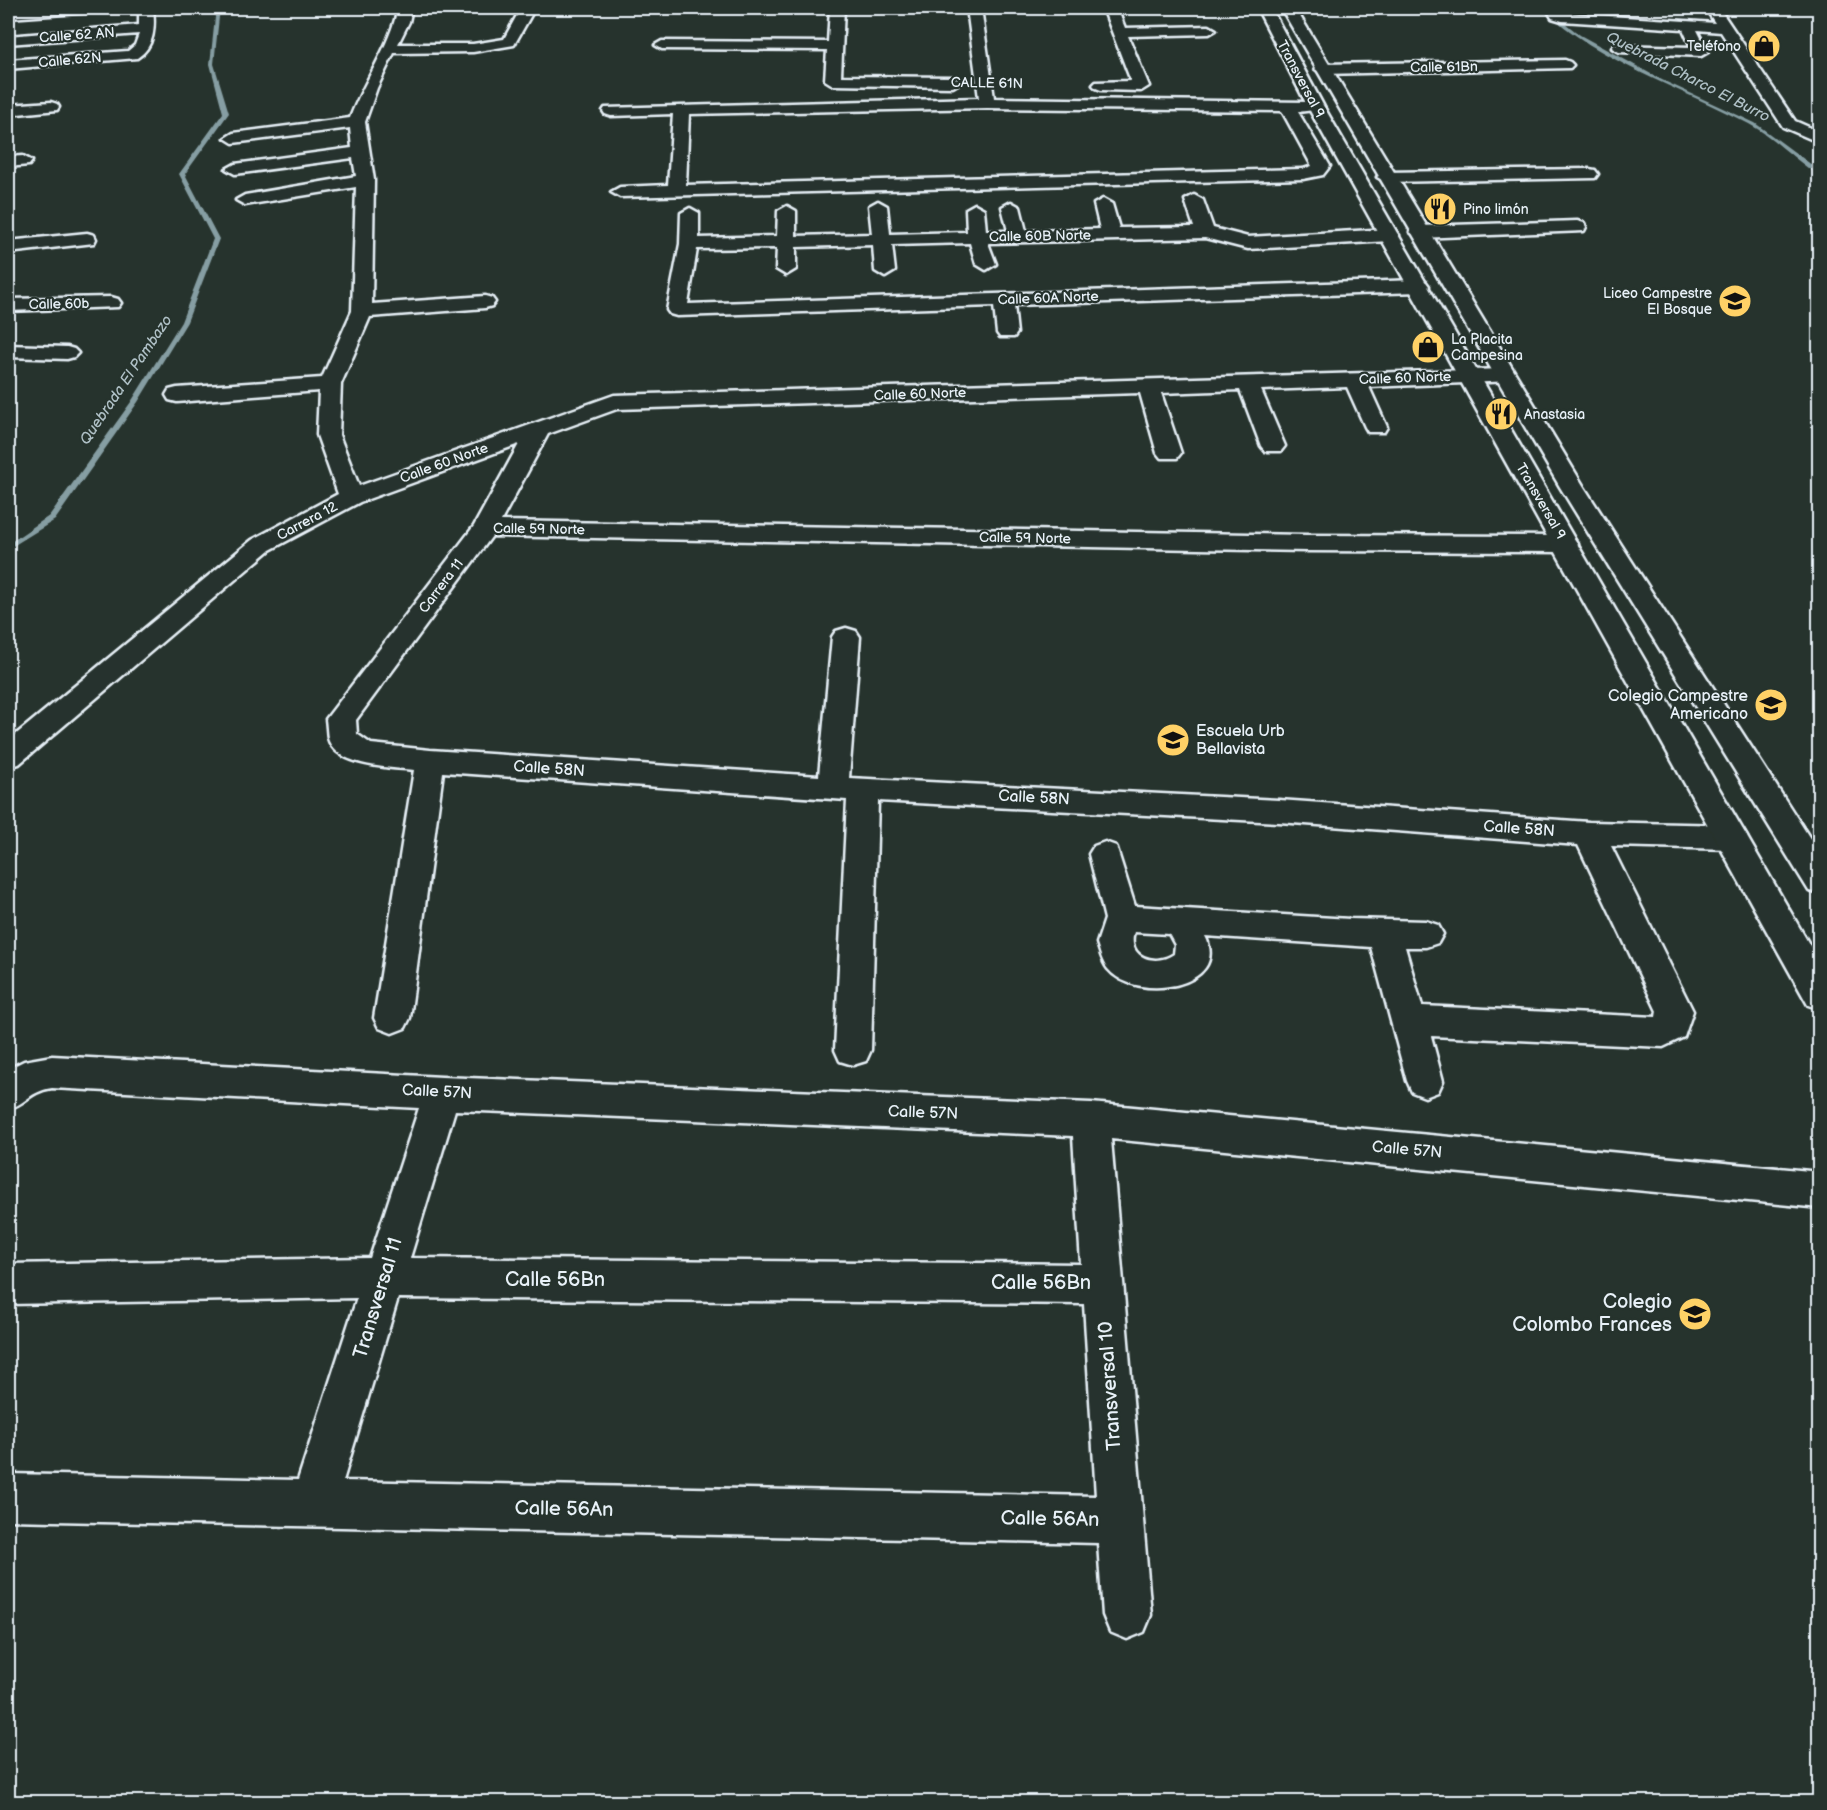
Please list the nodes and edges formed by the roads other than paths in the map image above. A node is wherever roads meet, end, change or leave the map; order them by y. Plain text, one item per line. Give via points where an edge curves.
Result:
1 (93, 8) edge
2 (146, 8) edge
3 (405, 8) edge
4 (528, 8) edge
5 (837, 8) edge
6 (974, 8) edge
7 (1110, 8) edge
8 (1264, 8) edge
9 (1288, 8) edge
10 (1553, 8) edge
11 (1628, 8) edge
12 (1712, 8) edge
13 (8, 15) edge
14 (1636, 22) junction
15 (1688, 26) junction
16 (1725, 28) junction
17 (146, 29) junction
18 (757, 30) dead end
19 (1209, 30) dead end
20 (1119, 32) junction
21 (8, 40) edge
22 (836, 46) junction
23 (1619, 48) dead end
24 (388, 50) junction
25 (1654, 51) junction
26 (8, 65) edge
27 (1565, 65) dead end
28 (1664, 67) dead end
29 (1323, 69) junction
30 (990, 83) junction
31 (1085, 85) dead end
32 (987, 103) junction
33 (51, 107) dead end
34 (1287, 107) junction
35 (1316, 107) junction
36 (681, 109) junction
37 (8, 110) edge
38 (611, 111) dead end
39 (357, 122) junction
40 (233, 138) dead end
41 (1820, 138) edge
42 (360, 153) junction
43 (235, 168) dead end
44 (1589, 174) dead end
45 (1386, 177) junction
46 (365, 180) junction
47 (677, 189) junction
48 (620, 192) dead end
49 (245, 200) dead end
50 (1194, 200) dead end
51 (1103, 204) dead end
52 (878, 206) dead end
53 (1011, 207) dead end
54 (975, 209) dead end
55 (787, 211) dead end
56 (690, 213) dead end
57 (1576, 227) dead end
58 (1205, 232) junction
59 (1419, 232) junction
60 (1111, 234) junction
61 (1076, 235) junction
62 (1390, 235) junction
63 (1018, 236) junction
64 (977, 237) junction
65 (87, 239) dead end
66 (882, 239) junction
67 (787, 241) junction
68 (689, 243) junction
69 (8, 247) edge
70 (1083, 253) dead end
71 (986, 264) dead end
72 (786, 269) dead end
73 (885, 271) dead end
74 (1419, 286) junction
75 (1003, 299) junction
76 (485, 302) dead end
77 (111, 303) dead end
78 (8, 305) edge
79 (362, 311) junction
80 (1007, 333) dead end
81 (8, 351) edge
82 (68, 353) dead end
83 (1470, 376) junction
84 (1505, 376) junction
85 (1355, 380) junction
86 (330, 384) junction
87 (1248, 384) junction
88 (1149, 388) junction
89 (177, 395) dead end
90 (1376, 427) dead end
91 (539, 429) junction
92 (1273, 447) dead end
93 (1169, 453) dead end
94 (351, 498) junction
95 (485, 528) junction
96 (1565, 544) junction
97 (846, 637) dead end
98 (343, 739) joint
99 (8, 757) edge
100 (430, 761) junction
101 (848, 789) junction
102 (1588, 834) junction
103 (1731, 837) junction
104 (1105, 854) dead end
105 (1820, 882) edge
106 (1122, 919) junction
107 (1178, 920) junction
108 (1426, 934) dead end
109 (1385, 935) junction
110 (1820, 995) edge
111 (392, 1018) dead end
112 (1408, 1020) junction
113 (853, 1050) dead end
114 (1425, 1081) dead end
115 (16, 1085) edge
116 (442, 1093) junction
117 (1091, 1120) junction
118 (1820, 1190) edge
119 (384, 1278) junction
120 (8, 1284) edge
121 (1103, 1284) junction
122 (8, 1497) edge
123 (313, 1504) junction
124 (1120, 1520) junction
125 (1127, 1615) dead end

1 - 13 street
2 - 17 street
3 - 24 street, Carrera 12
4 - 24 street via 509,42 483,47
5 - 22 street via 832,30
6 - 30 street
7 - 20 street
8 - 35 street, Transversal 9
9 - 29 street, Transversal 9
10 - 14 street via 1562,17
11 - 14 street
12 - 16 street
14 - 15 street
15 - 16 street
15 - 25 street via 1701,52
16 - 41 street via 1789,124
17 - 21 street, Calle 62 AN
17 - 26 street, Calle 62N via 144,45 132,55
18 - 22 street via 663,38
19 - 20 street
20 - 31 street via 1141,86
22 - 30 street, CALLE 61N via 833,80
23 - 25 street
24 - 39 street, Carrera 12
25 - 28 street
27 - 29 street, Calle 61Bn
29 - 45 street, Transversal 9
30 - 32 street
32 - 34 street
32 - 36 street
33 - 37 street
34 - 35 street
34 - 47 street via 1321,166 1317,171
35 - 62 street, Transversal 9
36 - 38 street
36 - 47 street
39 - 40 street
39 - 42 street, Carrera 12
42 - 43 street
42 - 46 street, Carrera 12
44 - 45 street
45 - 59 street, Transversal 9
46 - 49 street
46 - 79 street, Carrera 12
47 - 48 street
50 - 58 street
51 - 60 street
52 - 66 street
53 - 63 street
54 - 64 street
55 - 67 street
56 - 68 street
57 - 59 street
58 - 60 street, Calle 60B Norte via 1177,242
58 - 62 street, Calle 60B Norte via 1248,243
59 - 84 street, Transversal 9
60 - 61 street, Calle 60B Norte
61 - 63 street, Calle 60B Norte
61 - 70 street
62 - 74 street, Transversal 9
63 - 64 street, Calle 60B Norte
64 - 66 street, Calle 60B Norte
64 - 71 street
65 - 69 street
66 - 67 street, Calle 60B Norte
66 - 73 street
67 - 68 street, Calle 60B Norte
67 - 72 street
68 - 75 street, Calle 60A Norte via 677,310
74 - 75 street, Calle 60A Norte
74 - 83 street, Transversal 9
75 - 80 street
76 - 79 street
77 - 78 street, Calle 60b
79 - 86 street, Carrera 12
81 - 82 street
83 - 84 street, Calle 60 Norte
83 - 85 street, Calle 60 Norte
83 - 96 street, Transversal 9
84 - 105 street, Transversal 9
85 - 87 street, Calle 60 Norte
85 - 90 street
86 - 89 street
86 - 94 street, Carrera 12 via 328,435
87 - 88 street, Calle 60 Norte
87 - 92 street
88 - 91 street, Calle 60 Norte via 614,402
88 - 93 street
91 - 94 street, Calle 60 Norte
91 - 95 street, Carrera 11
94 - 99 street, Carrera 12 via 261,545
95 - 96 street, Calle 59 Norte
95 - 98 street, Carrera 11 via 341,718
96 - 103 street, Transversal 9
97 - 101 street
98 - 100 street, Calle 58N via 364,753
100 - 101 street, Calle 58N
100 - 111 street
101 - 102 street, Calle 58N via 1279,811
101 - 113 street
102 - 103 street, Calle 58N
102 - 112 street via 1675,1011 1671,1026 1663,1032
103 - 110 street, Transversal 9
104 - 106 street
106 - 107 street
106 - 107 street via 1112,933 1114,950 1126,966 1146,975 1168,975 1186,966 1194,952 1191,934
107 - 109 street
108 - 109 street
109 - 112 street
112 - 114 street
115 - 116 street, Calle 57N via 52,1072
116 - 117 street, Calle 57N
116 - 119 street, Transversal 11
117 - 118 street, Calle 57N
117 - 121 street, Transversal 10
119 - 120 street, Calle 56Bn
119 - 121 street, Calle 56Bn
119 - 123 street, Transversal 11
121 - 124 street, Transversal 10
122 - 123 street, Calle 56An
123 - 124 street, Calle 56An
124 - 125 street, Transversal 10

